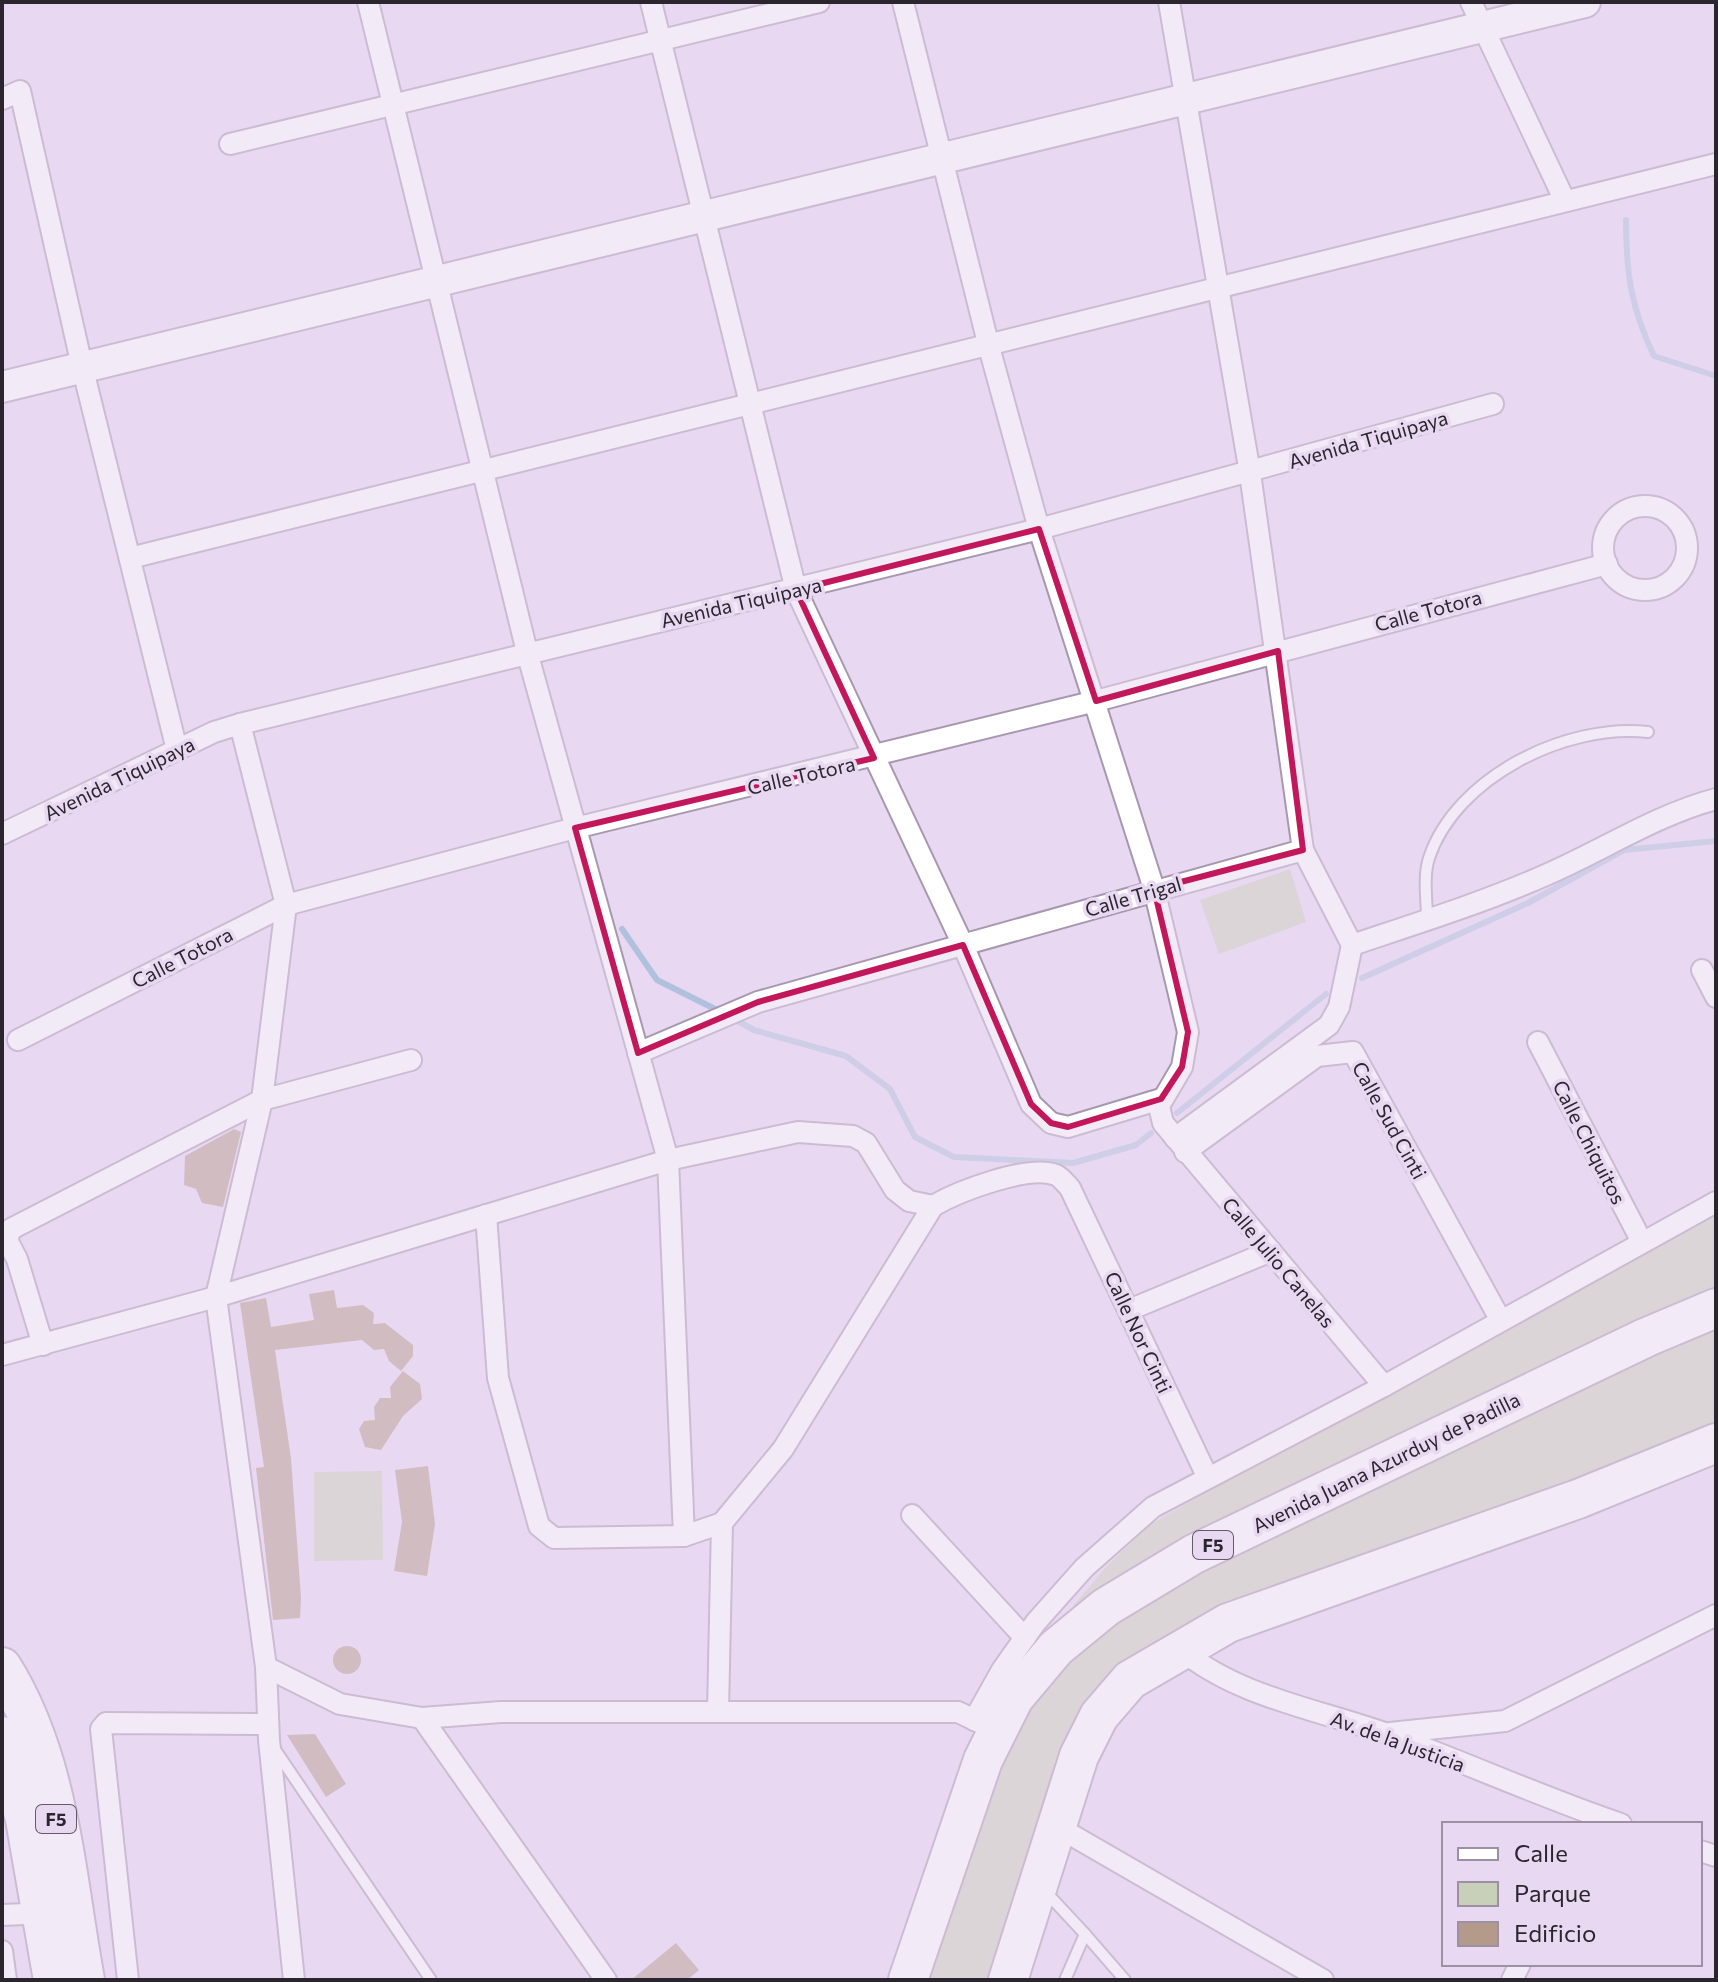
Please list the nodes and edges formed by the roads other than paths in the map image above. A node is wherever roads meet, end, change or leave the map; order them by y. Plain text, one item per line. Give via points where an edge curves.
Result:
1 (368, 2) edge
2 (651, 2) edge
3 (819, 2) edge
4 (903, 2) edge
5 (1169, 2) edge
6 (1585, 2) edge
7 (1521, 10) edge
8 (1477, 14) edge
9 (660, 40) junction
10 (2, 99) edge
11 (1186, 100) junction
12 (393, 105) junction
13 (230, 144) dead end
14 (943, 158) junction
15 (1716, 164) edge
16 (1564, 199) junction
17 (704, 216) junction
18 (436, 281) junction
19 (1218, 290) junction
20 (989, 347) junction
21 (82, 366) junction
22 (2, 387) edge
23 (1493, 404) dead end
24 (750, 405) junction
25 (482, 471) junction
26 (1250, 473) junction
27 (1039, 529) junction
28 (130, 558) junction
29 (1607, 564) junction
30 (796, 590) junction
31 (1278, 651) junction
32 (527, 652) junction
33 (1096, 701) junction
34 (240, 724) junction
35 (1648, 732) dead end
36 (177, 750) junction
37 (874, 758) junction
38 (1716, 799) edge
39 (575, 828) junction
40 (2, 834) edge
41 (1303, 850) junction
42 (1154, 889) junction
43 (286, 905) junction
44 (1427, 920) junction
45 (963, 945) junction
46 (1352, 945) junction
47 (1702, 970) dead end
48 (1716, 997) edge
49 (18, 1040) dead end
50 (1538, 1042) dead end
51 (638, 1053) junction
52 (411, 1060) dead end
53 (1161, 1099) junction
54 (262, 1100) junction
55 (1180, 1145) junction
56 (668, 1160) junction
57 (1716, 1202) edge
58 (933, 1206) junction
59 (486, 1215) junction
60 (1642, 1242) junction
61 (1271, 1251) junction
62 (216, 1297) junction
63 (1716, 1308) edge
64 (1129, 1310) junction
65 (1500, 1319) junction
66 (43, 1345) junction
67 (2, 1355) edge
68 (1384, 1386) junction
69 (1716, 1443) edge
70 (1207, 1476) junction
71 (912, 1515) dead end
72 (722, 1523) junction
73 (684, 1536) junction
74 (1716, 1615) edge
75 (1025, 1638) junction
76 (1180, 1649) junction
77 (266, 1667) junction
78 (4, 1676) edge
79 (718, 1712) junction
80 (422, 1718) junction
81 (986, 1725) junction
82 (268, 1732) junction
83 (1386, 1734) junction
84 (2, 1736) edge
85 (1594, 1820) edge
86 (1056, 1826) junction
87 (1716, 1863) edge
88 (1716, 1878) edge
89 (1036, 1882) junction
90 (57, 1911) junction
91 (2, 1915) edge
92 (1085, 1934) junction
93 (2, 1951) edge
94 (6, 1980) edge
95 (53, 1980) edge
96 (85, 1980) edge
97 (128, 1980) edge
98 (294, 1980) edge
99 (431, 1980) edge
100 (606, 1980) edge
101 (908, 1980) edge
102 (1008, 1980) edge
103 (1065, 1980) edge
104 (1125, 1980) edge
105 (1323, 1980) edge

1 - 12 street
2 - 9 street
3 - 9 street
4 - 14 street
5 - 11 street
6 - 7 street
7 - 8 street
8 - 11 street
8 - 16 street
9 - 12 street
9 - 17 street
10 - 21 street via 20,91
11 - 14 street
11 - 19 street
12 - 13 street
12 - 18 street
14 - 17 street
14 - 20 street
15 - 16 street
16 - 19 street
17 - 18 street
17 - 24 street
18 - 21 street
18 - 25 street
19 - 20 street
19 - 26 street
20 - 24 street
20 - 27 street
21 - 22 street
21 - 28 street
23 - 26 street, Avenida Tiquipaya
24 - 25 street
24 - 30 street
25 - 28 street
25 - 32 street
26 - 27 street, Avenida Tiquipaya
26 - 31 street
27 - 30 street, Avenida Tiquipaya
27 - 33 street
28 - 36 street
29 - 29 street via 1626,586 1653,589 1677,576 1684,564 1686,537 1670,514 1644,506 1630,508 1608,526 1603,539
29 - 31 street, Calle Totora
30 - 32 street, Avenida Tiquipaya
30 - 37 street
31 - 33 street, Calle Totora
31 - 41 street
32 - 34 street, Avenida Tiquipaya
32 - 39 street
33 - 37 street, Calle Totora
33 - 42 street
34 - 36 street, Avenida Tiquipaya
34 - 43 street
35 - 44 lane via 1618,729 1527,756 1460,803 1444,824 1428,862
36 - 40 street, Avenida Tiquipaya
37 - 39 street, Calle Totora
37 - 45 street
38 - 44 street via 1606,843 1552,873
39 - 43 street, Calle Totora
39 - 51 street
41 - 42 street, Calle Trigal
41 - 46 street
42 - 45 street, Calle Trigal
42 - 53 street via 1188,1032 1182,1067
43 - 49 street, Calle Totora
43 - 54 street
44 - 46 street
45 - 51 street, Calle Trigal via 758,1002
45 - 53 street via 1031,1104 1051,1123 1068,1127
46 - 55 street via 1339,1007 1329,1025
47 - 48 street
50 - 60 street, Calle Chiquitos
51 - 56 street
52 - 54 street
53 - 55 street, Calle Julio Canelas via 1163,1123
54 - 62 street
54 - 66 street via 11,1229 7,1240
55 - 61 street, Calle Julio Canelas
55 - 65 street, Calle Sud Cinti via 1317,1056 1353,1052
56 - 58 street via 798,1132 853,1136 866,1143 895,1190 909,1201
56 - 59 street
56 - 73 street
57 - 60 street
58 - 64 street, Calle Nor Cinti via 957,1191 1035,1172 1057,1175 1070,1188
58 - 72 street via 783,1449
59 - 62 street
59 - 73 street via 498,1378 539,1526 554,1538
60 - 65 street
61 - 64 street
61 - 68 street, Calle Julio Canelas
62 - 66 street
62 - 77 street
63 - 81 highway, Avenida Juana Azurduy de Padilla / F5 via 1181,1562 1106,1607 1056,1648
64 - 70 street, Calle Nor Cinti
65 - 68 street
66 - 67 street
68 - 70 street
69 - 76 highway via 1578,1499 1228,1623
70 - 75 street via 1153,1507 1084,1568
71 - 75 street
72 - 73 street
72 - 79 street
74 - 83 street via 1505,1721
75 - 81 street
76 - 83 street, Av. de la Justicia via 1231,1682
76 - 86 highway via 1130,1680 1099,1716 1079,1756
77 - 80 street via 340,1704
77 - 82 street
78 - 90 highway, F5 via 43,1759
79 - 80 street via 501,1712
79 - 81 street via 958,1712
80 - 100 street
81 - 101 highway, Avenida Juana Azurduy de Padilla / F5 via 983,1760
82 - 97 street via 106,1723 101,1729
82 - 98 street
82 - 99 lane
83 - 85 street, Av. de la Justicia
84 - 90 highway, F5
86 - 89 highway
86 - 105 street
87 - 88 street
89 - 92 lane
89 - 102 highway
90 - 91 street
90 - 95 highway, F5
90 - 96 highway, F5
92 - 103 lane
92 - 104 lane
93 - 94 street

